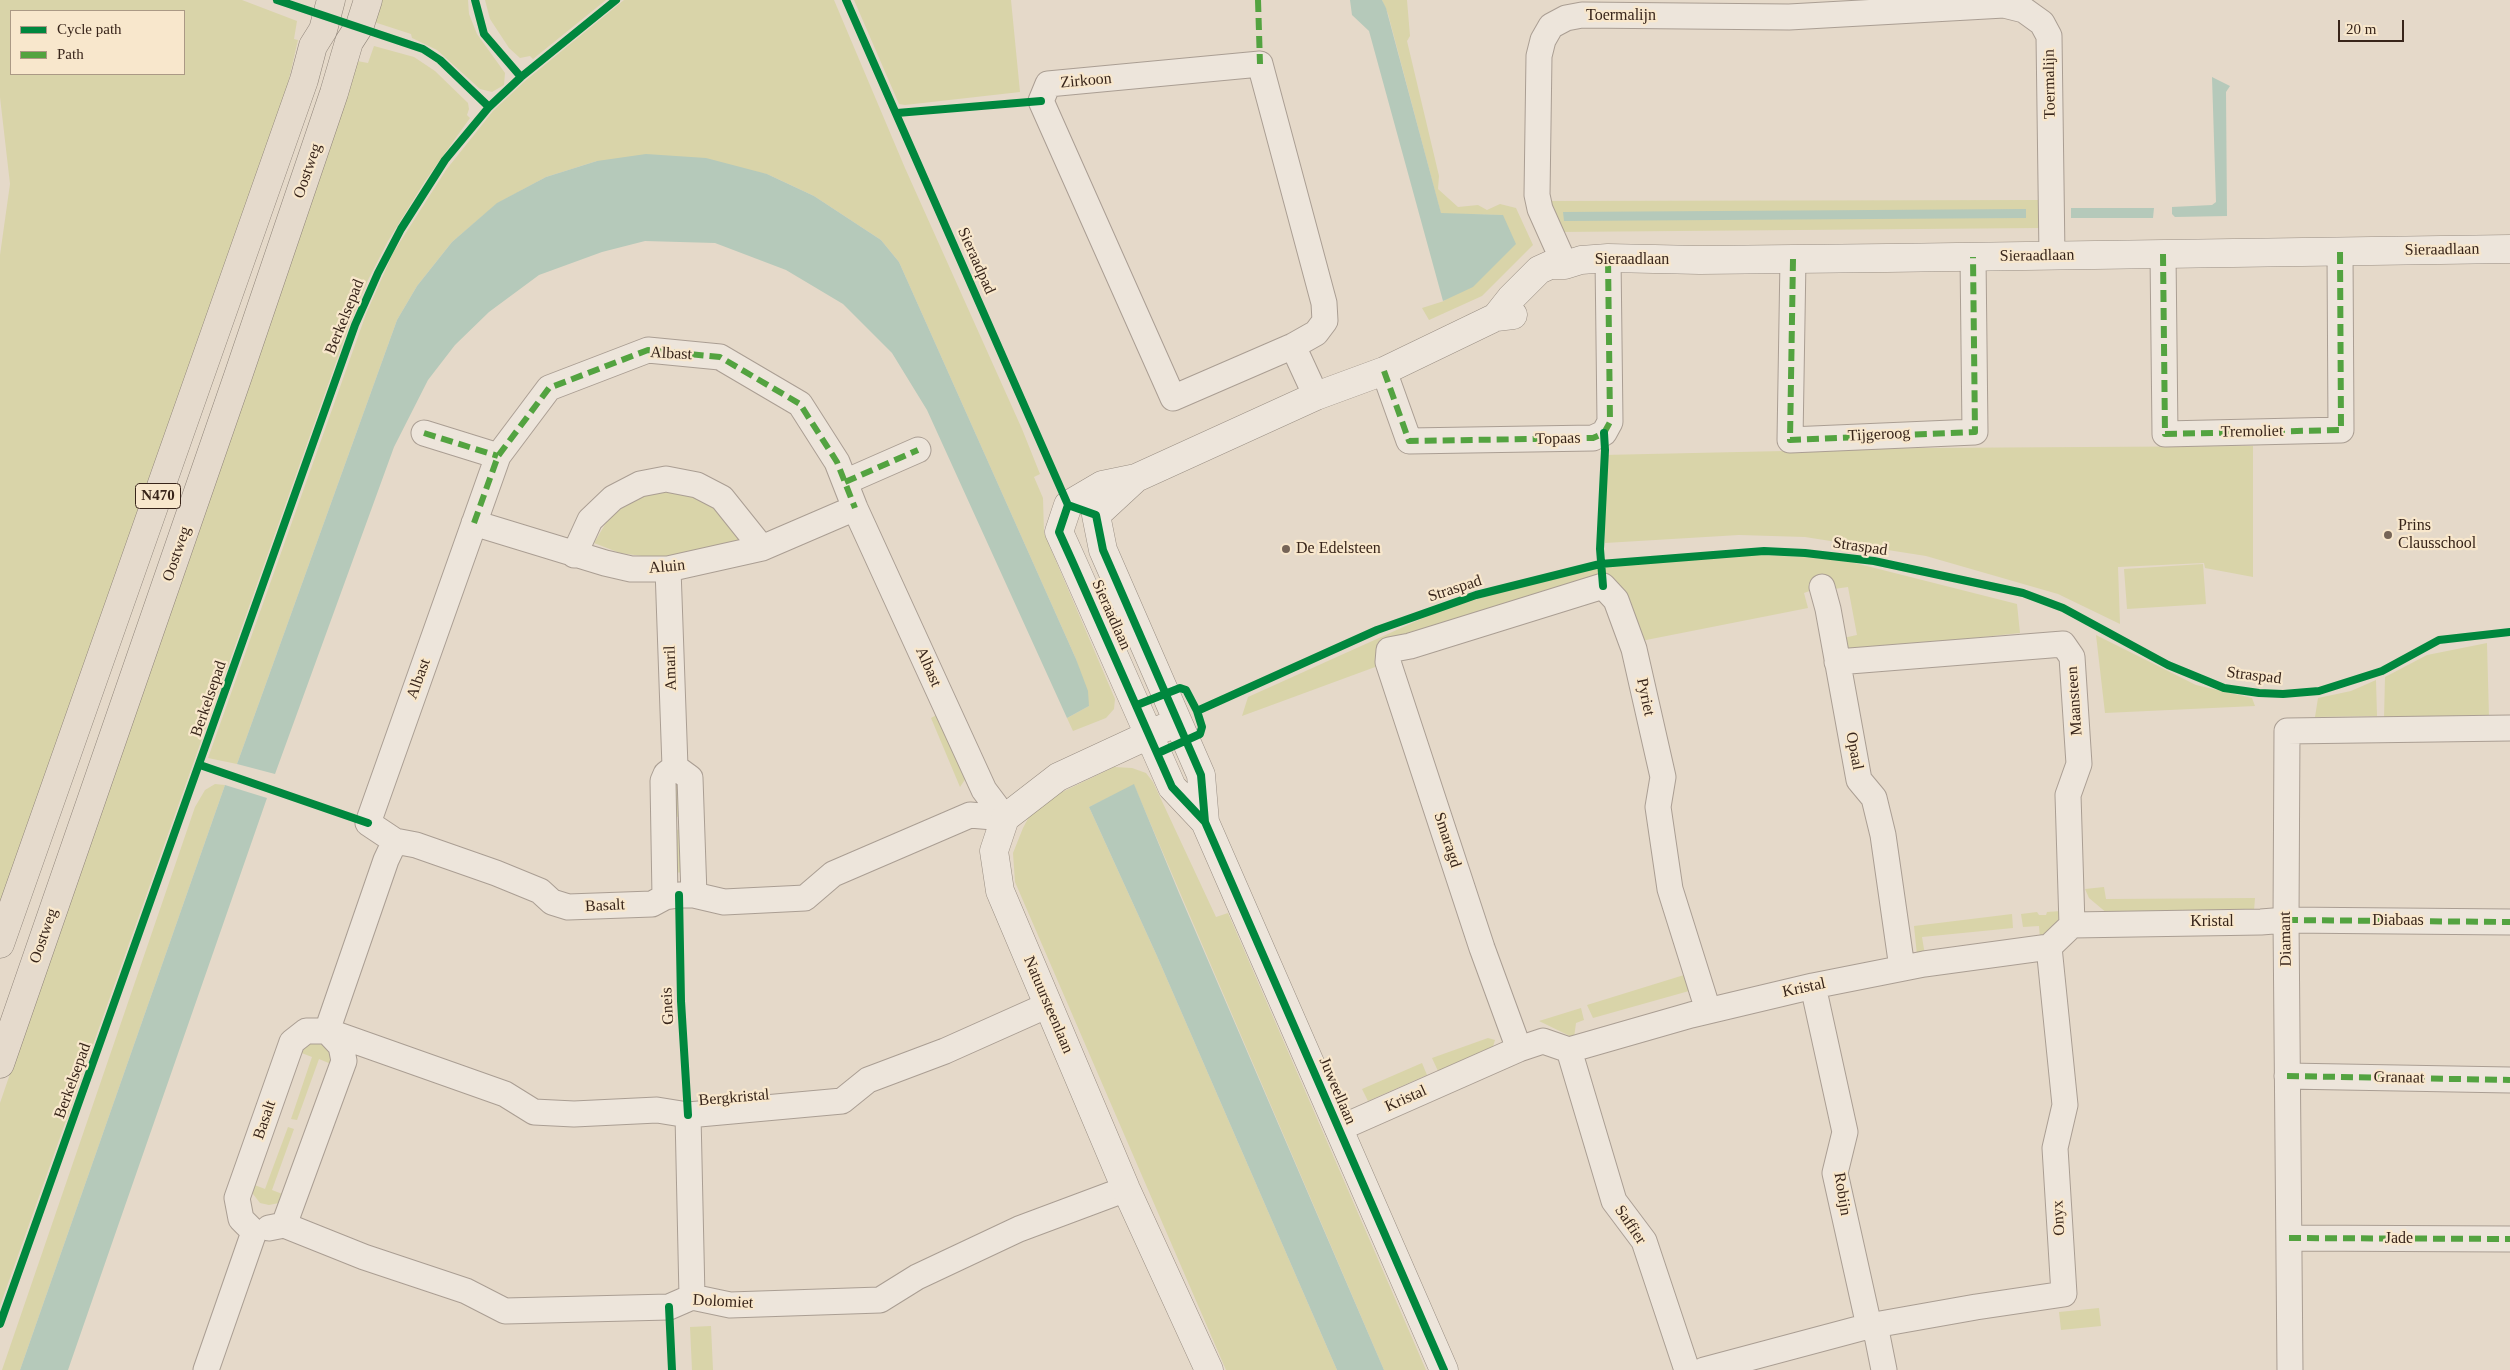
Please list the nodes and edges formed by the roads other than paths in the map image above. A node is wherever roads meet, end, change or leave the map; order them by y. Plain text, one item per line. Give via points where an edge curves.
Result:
1 (312, 0) edge
2 (331, 0) edge
3 (353, 0) edge
4 (368, 0) edge
5 (349, 42) junction
6 (312, 46) junction
7 (2510, 249) edge
8 (2340, 252) junction
9 (2163, 254) junction
10 (2052, 256) junction
11 (1973, 257) junction
12 (1608, 258) junction
13 (1793, 259) junction
14 (1564, 265) junction
15 (1293, 346) junction
16 (1384, 371) junction
17 (1316, 396) junction
18 (424, 433) dead end
19 (918, 450) dead end
20 (498, 456) junction
21 (1136, 478) junction
22 (845, 482) junction
23 (855, 508) junction
24 (474, 523) junction
25 (762, 548) junction
26 (574, 555) junction
27 (668, 570) junction
28 (1822, 587) dead end
29 (1410, 646) joint
30 (1837, 662) junction
31 (1178, 721) junction
32 (2510, 728) edge
33 (1150, 735) junction
34 (675, 767) junction
35 (1006, 818) junction
36 (1205, 822) junction
37 (396, 841) junction
38 (694, 895) junction
39 (664, 897) junction
40 (2286, 920) junction
41 (2510, 922) edge
42 (2072, 925) junction
43 (0, 944) edge
44 (2049, 947) junction
45 (1902, 968) junction
46 (1813, 986) junction
47 (1048, 1005) junction
48 (1708, 1010) junction
49 (327, 1030) junction
50 (1519, 1049) junction
51 (1569, 1050) junction
52 (0, 1064) edge
53 (2287, 1076) junction
54 (2510, 1080) edge
55 (688, 1115) junction
56 (1338, 1129) junction
57 (1126, 1189) junction
58 (284, 1225) junction
59 (254, 1232) junction
60 (2289, 1238) junction
61 (2510, 1239) edge
62 (692, 1297) junction
63 (1869, 1326) junction
64 (206, 1370) edge
65 (1209, 1370) edge
66 (1444, 1370) edge
67 (1687, 1370) edge
68 (1704, 1370) edge
69 (1884, 1370) edge
70 (2290, 1370) edge

1 - 6 main road, Oostweg / N470 via 309,28
2 - 6 main road, Oostweg / N470 via 323,30
3 - 5 main road, Oostweg / N470 via 348,20
4 - 5 main road, Oostweg / N470 via 360,25
5 - 52 main road, Oostweg / N470 via 238,376
6 - 43 main road, Oostweg / N470 via 301,90
7 - 8 street, Sieraadlaan
8 - 9 street, Sieraadlaan
8 - 9 street, Tremoliet via 2341,430 2165,434
9 - 10 street, Sieraadlaan
10 - 11 street, Sieraadlaan
10 - 14 street, Toermalijn via 2049,36 2042,23 2024,10 2004,5 1789,18 1582,15 1566,18 1551,26 1539,56 1537,195
11 - 13 street, Sieraadlaan
11 - 13 street, Tijgeroog via 1974,432 1790,440
12 - 13 street, Sieraadlaan
12 - 14 street, Sieraadlaan
12 - 16 street, Topaas via 1610,422 1604,433 1592,438 1409,442
14 - 16 street, Sieraadlaan via 1550,265 1539,270 1496,317
15 - 15 street, Zirkoon via 1173,398 1041,101 1048,84 1260,64 1324,303 1325,321 1316,333
15 - 17 street
16 - 17 street, Sieraadlaan
17 - 21 street, Sieraadlaan
18 - 20 street
19 - 22 street
20 - 22 street, Albast via 549,388 648,350 720,358 800,404 837,462
20 - 24 street, Albast
21 - 31 street, Sieraadlaan via 1096,515 1103,550
21 - 33 street, Sieraadlaan via 1102,485 1068,505 1059,532
22 - 23 street, Albast
23 - 25 street, Aluin
23 - 35 street, Albast via 984,790
24 - 26 street, Aluin
24 - 37 street, Albast via 368,823
25 - 26 street via 722,498 697,485 666,479 640,484 613,498 590,520
25 - 27 street, Aluin
26 - 27 street, Aluin via 631,568
27 - 34 street, Amaril
28 - 30 street, Opaal
29 - 48 street, Pyriet via 1603,586 1616,600 1634,649 1663,777 1658,807 1670,889
29 - 50 street, Smaragd via 1389,650 1388,662 1482,948
30 - 42 street, Maansteen via 2063,644 2072,657 2079,764 2068,795
30 - 45 street, Opaal via 1859,780 1874,798 1882,835
31 - 33 street
31 - 36 street, Juweellaan via 1201,775
32 - 40 street, Diamant via 2287,731
33 - 35 street via 1058,777
33 - 36 street, Juweellaan via 1172,787
34 - 38 street via 690,778
34 - 39 street via 663,781
35 - 38 street, Basalt via 970,815 833,874 805,898 724,902
35 - 47 street, Natuursteenlaan via 994,851 1000,892
36 - 56 street, Juweellaan
37 - 39 street, Basalt via 496,873 540,891 552,902 568,907 652,904
37 - 49 street via 386,860
38 - 39 street, Basalt
40 - 41 street, Diabaas
40 - 42 street, Kristal
40 - 53 street, Diamant
42 - 44 street
44 - 45 street, Kristal
44 - 63 street, Onyx via 2065,1105 2055,1148 2064,1294
45 - 46 street, Kristal
46 - 48 street, Kristal
46 - 63 street, Robijn via 1845,1132 1835,1174
47 - 55 street, Bergkristal via 945,1051 868,1080 842,1101
47 - 57 street, Natuursteenlaan
48 - 51 street, Kristal
49 - 55 street, Bergkristal via 505,1094 534,1112 574,1114 657,1110
49 - 58 street via 341,1046 344,1061
49 - 59 street, Basalt via 306,1031 292,1042 237,1198 242,1218
50 - 51 street, Kristal via 1543,1041
50 - 56 street, Kristal
51 - 67 street, Saffier via 1614,1201 1644,1241
53 - 54 street, Granaat
53 - 60 street, Diamant
55 - 62 street
56 - 66 street, Juweellaan
57 - 62 street, Dolomiet via 1019,1229 917,1277 880,1300 730,1305
57 - 65 street, Natuursteenlaan
58 - 59 street
58 - 62 street, Dolomiet via 466,1292 505,1312 669,1307
59 - 64 street
60 - 61 street, Jade
60 - 70 street, Diamant
63 - 68 street
63 - 69 street, Robijn via 1877,1335

